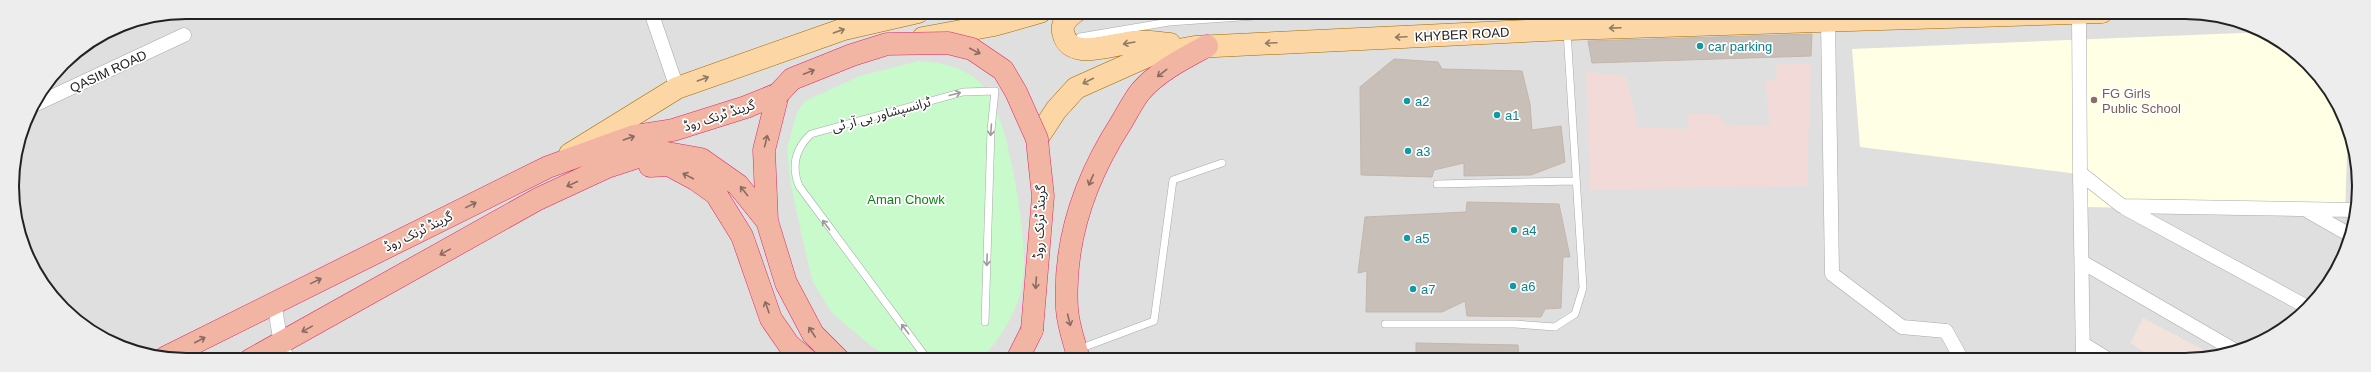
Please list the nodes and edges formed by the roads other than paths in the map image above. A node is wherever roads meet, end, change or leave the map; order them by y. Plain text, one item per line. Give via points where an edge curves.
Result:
1 (653, 19) edge
2 (888, 19) edge
3 (1015, 19) edge
4 (1068, 19) edge
5 (1212, 19) edge
6 (1900, 19) edge
7 (2079, 19) edge
8 (1828, 21) junction
9 (1567, 29) junction
10 (184, 36) dead end
11 (1080, 37) dead end
12 (887, 44) junction
13 (1201, 46) junction
14 (677, 88) junction
15 (778, 94) junction
16 (41, 102) edge
17 (1037, 139) junction
18 (1222, 162) dead end
19 (548, 167) junction
20 (607, 167) junction
21 (2080, 173) junction
22 (1576, 181) junction
23 (1437, 184) dead end
24 (2122, 206) junction
25 (2304, 209) junction
26 (2351, 210) edge
27 (767, 221) junction
28 (2345, 232) edge
29 (2082, 262) junction
30 (274, 302) junction
31 (2303, 304) edge
32 (985, 322) dead end
33 (1385, 324) dead end
34 (1032, 330) junction
35 (2083, 344) junction
36 (2229, 347) edge
37 (284, 352) edge
38 (174, 353) edge
39 (799, 353) edge
40 (832, 353) edge
41 (923, 353) edge
42 (1020, 353) edge
43 (1034, 353) edge
44 (1078, 353) edge
45 (1082, 353) edge
46 (1958, 353) edge
47 (2083, 353) edge
48 (2098, 353) edge

1 - 14 street
14 -> 2 main road via 844,29
3 - 12 main road, bridge
13 -> 4 main road via 1136,42 1084,50 1070,44 1062,30
5 - 11 lane via 1169,22
6 - 8 main road, KHYBER ROAD
7 - 21 street
8 -> 9 main road, KHYBER ROAD
8 - 46 street via 1832,274 1902,327 1946,331
9 -> 13 main road, KHYBER ROAD
9 - 22 lane
10 - 16 street, QASIM ROAD
15 -> 12 highway, گرینڈ ٹرنک روڈ, bridge via 792,79
12 -> 17 highway, گرینڈ ٹرنک روڈ, bridge via 948,43 972,49 990,60 1003,70
13 -> 17 main road via 1150,55 1076,88 1056,110
13 -> 44 highway via 1175,63 1140,93 1104,150 1084,194 1071,235 1068,263 1067,310
14 - 19 main road
19 -> 15 highway, گرینڈ ٹرنک روڈ via 634,136 673,130
27 -> 15 highway via 764,150
17 -> 34 highway, گرینڈ ٹرنک روڈ, bridge via 1043,196
18 - 45 lane via 1173,180 1154,321
30 -> 19 highway, گرینڈ ٹرنک روڈ
27 -> 20 highway via 738,185 701,159 656,151
20 -> 37 highway via 538,199
39 -> 20 highway via 789,345 771,318 742,236 716,194 669,165
21 - 24 street
21 - 29 street
22 - 23 lane
22 - 33 lane via 1583,288 1575,314 1555,327 1515,324
24 - 25 street
24 - 31 street
25 - 26 street
25 - 28 street
40 -> 27 highway via 812,334 786,283
29 - 35 street
29 - 36 street
30 - 37 street
38 -> 30 highway, گرینڈ ٹرنک روڈ
41 -> 32 lane, ٹرانسپشاور بی آر ٹی via 799,186 794,174 794,162 798,148 811,134 963,92 995,91 991,130
34 - 42 highway
34 - 43 highway, گرینڈ ٹرنک روڈ
35 - 47 street
35 - 48 street

